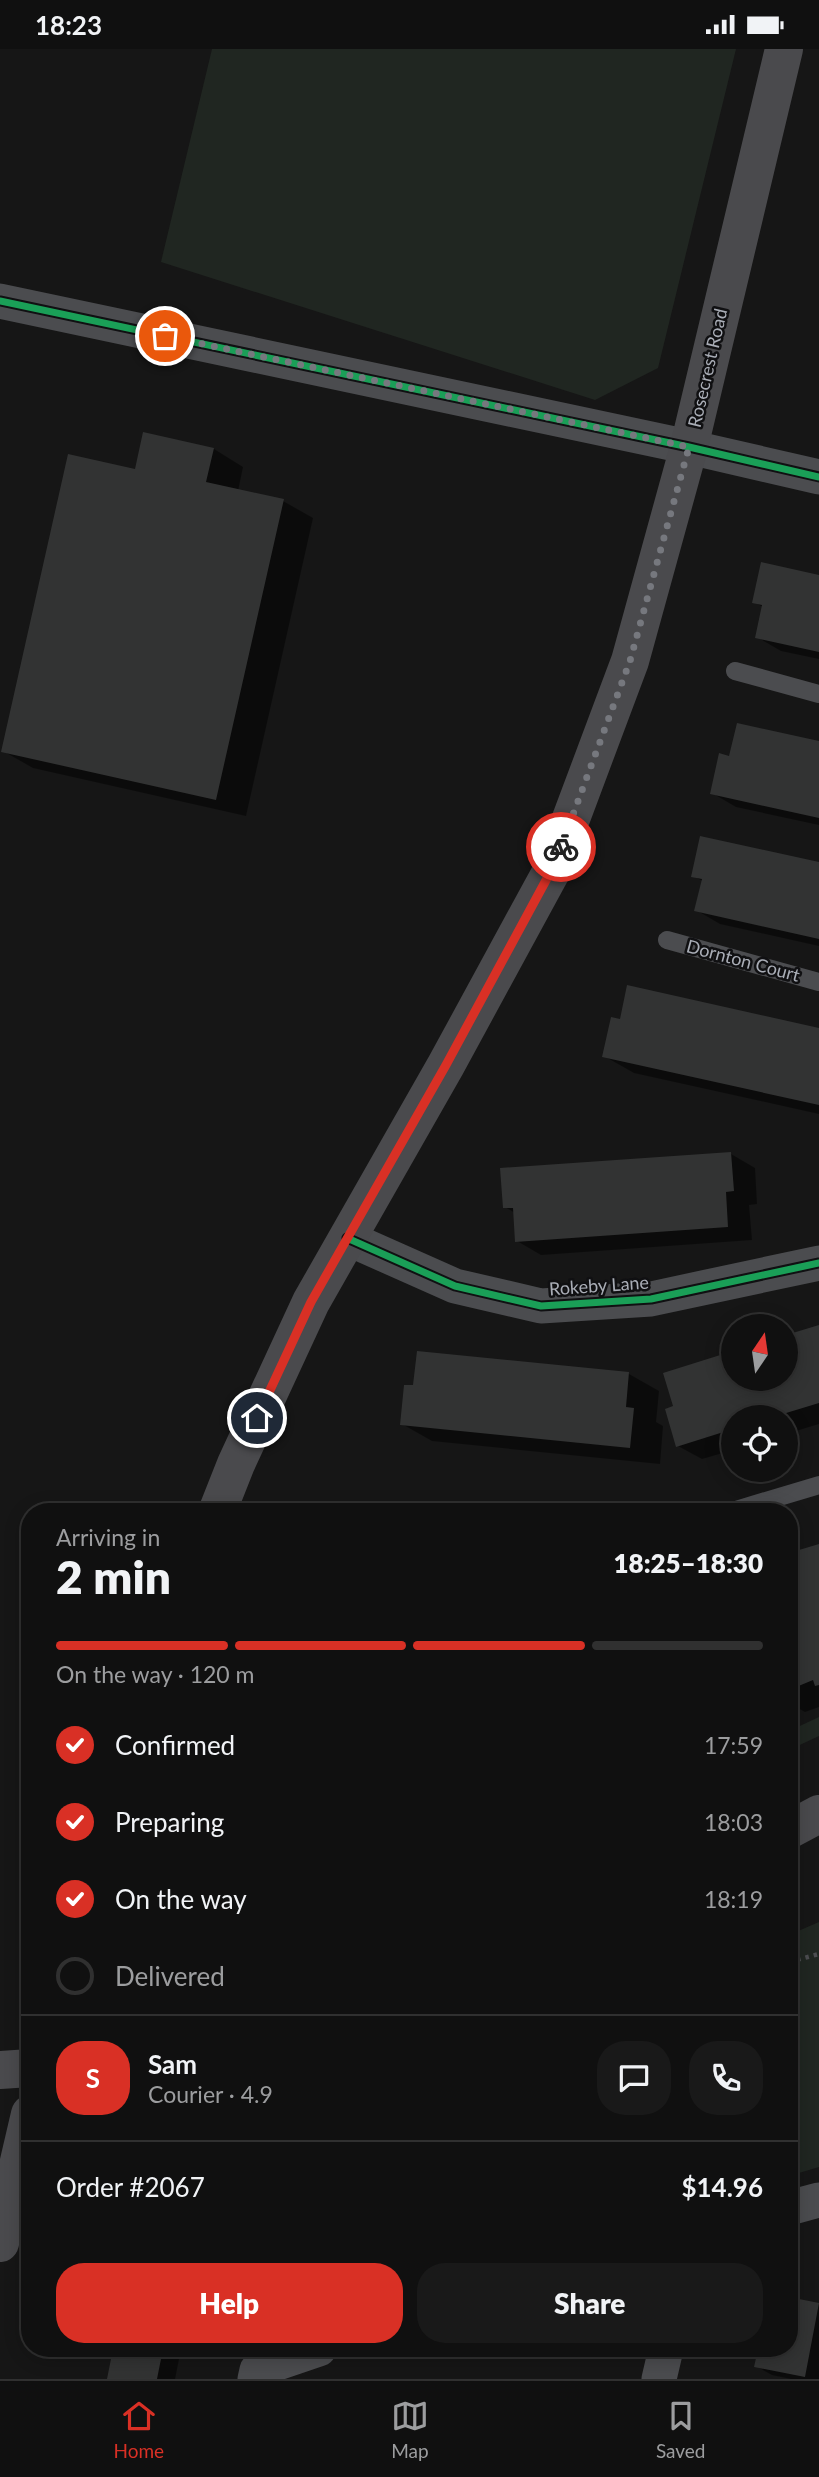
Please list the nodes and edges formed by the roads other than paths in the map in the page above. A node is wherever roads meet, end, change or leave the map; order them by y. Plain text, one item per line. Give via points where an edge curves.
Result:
1 (784, 49) edge
2 (0, 301) edge
3 (689, 447) junction
4 (819, 477) edge
5 (735, 671) dead end
6 (819, 694) edge
7 (667, 940) dead end
8 (819, 982) edge
9 (347, 1238) junction
10 (819, 1263) edge
11 (819, 1485) edge
12 (221, 1503) edge
13 (759, 1503) edge
14 (819, 1814) edge
15 (798, 1825) edge
16 (21, 2069) edge
17 (0, 2070) edge
18 (21, 2152) edge
19 (819, 2200) edge
20 (798, 2206) edge
21 (0, 2242) edge
22 (296, 2357) edge
23 (664, 2357) edge
24 (256, 2379) edge
25 (659, 2379) edge

1 - 3 main road, Rosecrest Road
2 - 3 street
3 - 4 street
3 - 9 main road, Rosecrest Road via 630,661 551,871
5 - 6 lane
7 - 8 lane, Dornton Court
9 - 10 street, Rokeby Lane via 454,1286 541,1306 651,1300
9 - 12 main road, Rosecrest Road via 305,1314
11 - 13 lane
14 - 15 main road
16 - 17 main road
18 - 21 main road
19 - 20 street
22 - 24 street via 257,2371
23 - 25 street

